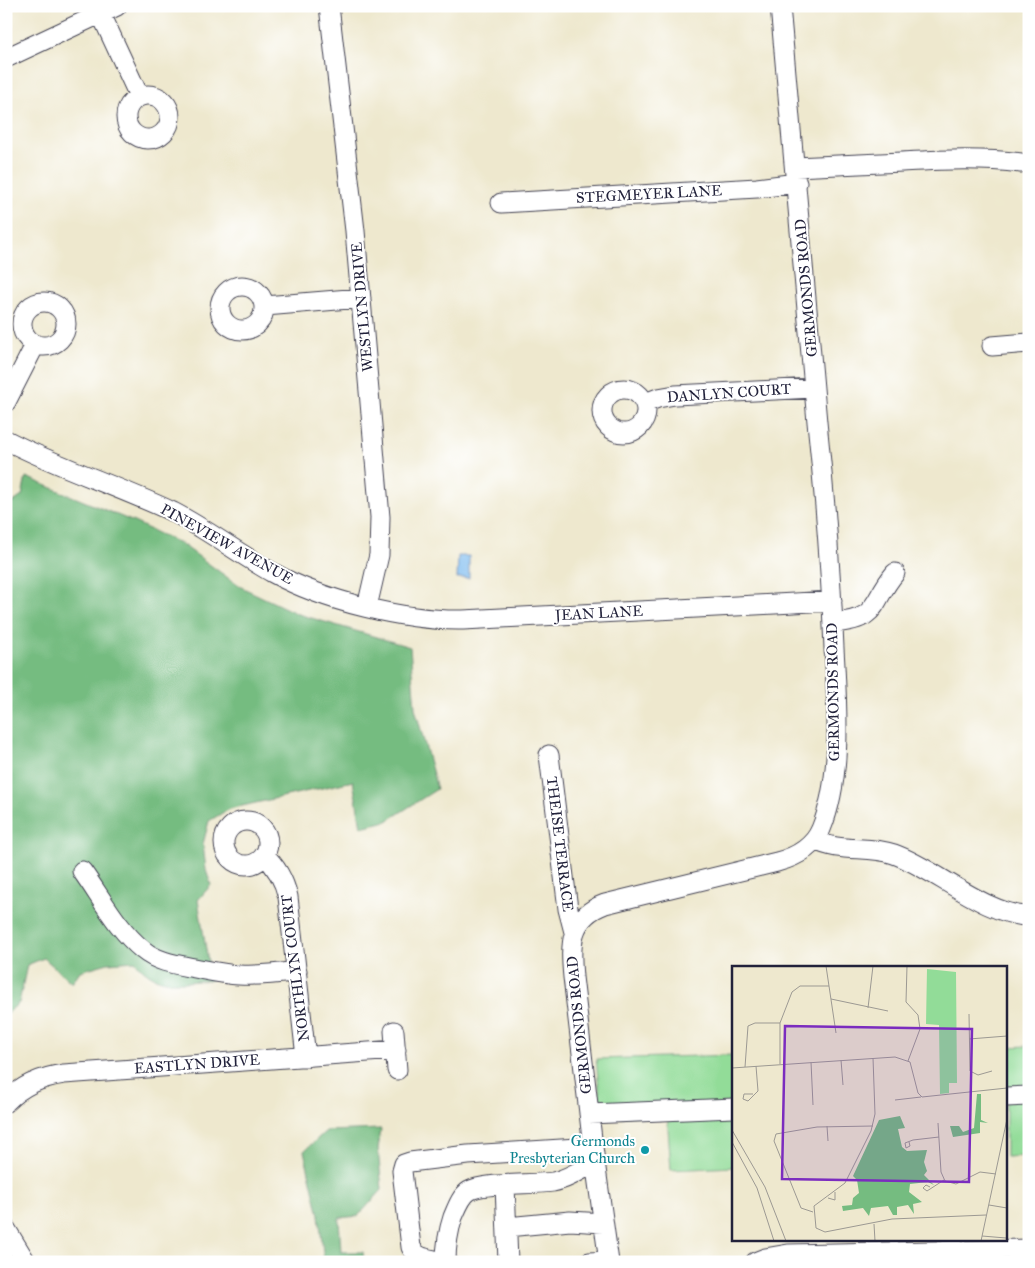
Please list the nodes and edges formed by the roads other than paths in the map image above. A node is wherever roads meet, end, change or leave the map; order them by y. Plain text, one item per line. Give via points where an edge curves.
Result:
1 (329, 6) edge
2 (780, 6) edge
3 (109, 10) edge
4 (6, 58) edge
5 (139, 96) dead end
6 (1021, 163) dead end
7 (796, 175) junction
8 (501, 203) dead end
9 (361, 298) junction
10 (264, 306) dead end
11 (1029, 343) edge
12 (35, 345) dead end
13 (992, 346) dead end
14 (814, 388) junction
15 (6, 402) edge
16 (645, 402) dead end
17 (6, 440) edge
18 (895, 573) dead end
19 (832, 600) junction
20 (367, 607) junction
21 (833, 623) junction
22 (549, 755) dead end
23 (815, 840) junction
24 (264, 856) dead end
25 (82, 871) dead end
26 (1029, 916) edge
27 (574, 932) junction
28 (297, 971) junction
29 (394, 1031) dead end
30 (396, 1050) junction
31 (306, 1057) junction
32 (397, 1070) dead end
33 (1029, 1096) edge
34 (1008, 1097) edge
35 (8, 1098) edge
36 (732, 1108) edge
37 (589, 1114) junction
38 (594, 1154) junction
39 (505, 1186) junction
40 (603, 1224) junction
41 (507, 1228) junction
42 (6, 1229) edge
43 (1029, 1249) edge
44 (970, 1256) edge
45 (609, 1261) edge
46 (26, 1262) edge
47 (445, 1262) edge
48 (508, 1262) edge
49 (589, 1262) edge
50 (755, 1262) edge

1 - 9 street, WESTLYN DRIVE
2 - 7 street, GERMONDS ROAD
3 - 4 street
3 - 5 street
6 - 7 street, STEGMEYER LANE via 990,159 857,163
7 - 8 street, STEGMEYER LANE via 757,188
7 - 14 street, GERMONDS ROAD
9 - 10 street
9 - 20 street, WESTLYN DRIVE via 381,527 379,555
11 - 13 street
12 - 15 street
14 - 16 street, DANLYN COURT via 675,395
14 - 19 street, GERMONDS ROAD
17 - 20 street, PINEVIEW AVENUE via 174,513 286,579
18 - 21 street via 862,618
19 - 20 street, JEAN LANE via 448,620 413,617
19 - 21 street, GERMONDS ROAD
21 - 23 street, GERMONDS ROAD via 837,715 835,760 827,808
22 - 27 street, THEISE TERRACE via 569,917
23 - 26 street via 831,846 893,854 1004,912
23 - 27 street via 804,851 784,860 600,906 584,917
24 - 28 street, NORTHLYN COURT via 278,870 286,888
25 - 28 street via 128,936 157,959 237,975
27 - 37 street, GERMONDS ROAD via 571,954
28 - 31 street, NORTHLYN COURT
29 - 30 street
30 - 31 street, EASTLYN DRIVE
30 - 32 street
31 - 35 street, EASTLYN DRIVE via 64,1074 38,1080
33 - 34 street
36 - 37 street
37 - 38 street, GERMONDS ROAD
38 - 39 street via 573,1174 559,1180
38 - 40 street, GERMONDS ROAD
38 - 47 street via 451,1157 404,1164 402,1171 411,1247 420,1257
39 - 41 street
39 - 47 street via 476,1188 464,1196 455,1211 448,1235
40 - 41 street via 570,1221
40 - 45 street, GERMONDS ROAD
41 - 48 street
42 - 46 street
43 - 44 street
44 - 50 street via 788,1254
45 - 49 street

